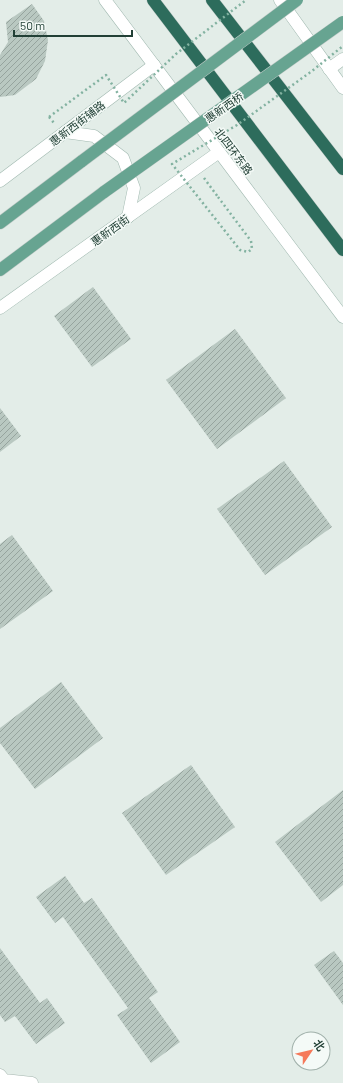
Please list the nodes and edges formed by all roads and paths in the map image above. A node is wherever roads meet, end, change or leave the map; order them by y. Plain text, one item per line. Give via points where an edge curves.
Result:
1 (105, 0) edge
2 (153, 0) edge
3 (212, 0) edge
4 (246, 0) edge
5 (280, 0) edge
6 (297, 0) edge
7 (343, 22) edge
8 (343, 46) edge
9 (343, 59) edge
10 (154, 65) junction
11 (329, 69) junction
12 (343, 88) edge
13 (50, 117) dead end
14 (65, 132) junction
15 (219, 152) junction
16 (196, 168) junction
17 (343, 169) edge
18 (0, 181) edge
19 (128, 217) junction
20 (0, 223) edge
21 (343, 250) edge
22 (0, 270) edge
23 (0, 308) edge
24 (343, 317) edge
25 (1, 1079) edge
26 (32, 1083) edge

1 - 10 street, 北四环东路
2 - 21 highway
3 - 17 highway
4 - 13 path, bridge via 176,54 124,103 106,75
5 - 11 street
6 - 20 main road, bridge
7 - 22 main road, 惠新西桥, bridge via 104,192
8 - 16 path, bridge via 237,125 172,164 240,250 248,252 252,248 251,241
9 - 11 street
10 - 14 street, 惠新西街辅路
10 - 15 street, 北四环东路
11 - 12 street
14 - 18 street, 惠新西街辅路
14 - 19 street via 94,136 122,158 134,188
15 - 16 street, 惠新西街
15 - 24 street, 北四环东路
16 - 19 street, 惠新西街
19 - 23 street, 惠新西街
25 - 26 street

